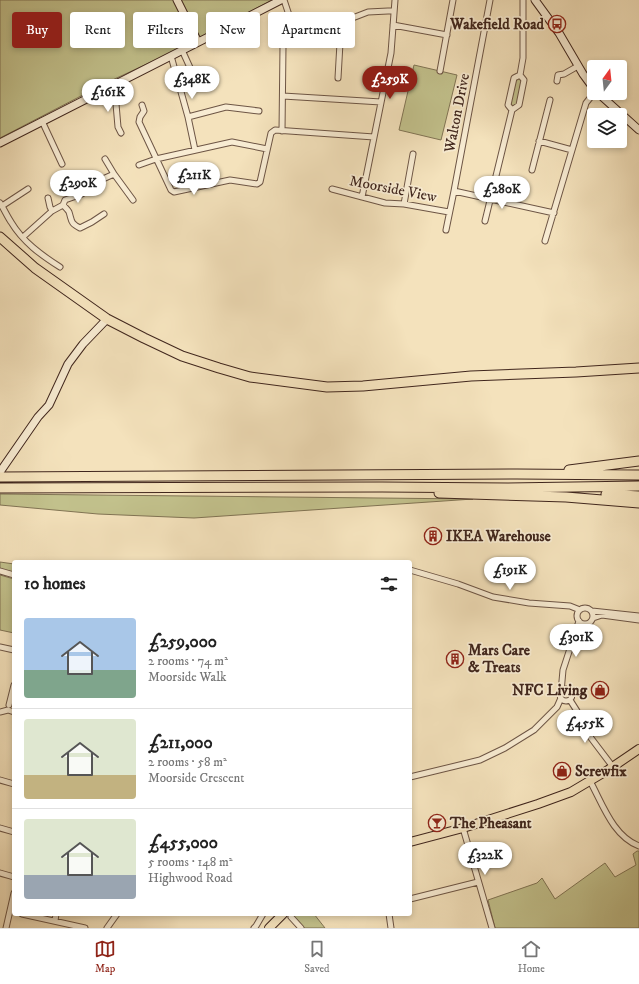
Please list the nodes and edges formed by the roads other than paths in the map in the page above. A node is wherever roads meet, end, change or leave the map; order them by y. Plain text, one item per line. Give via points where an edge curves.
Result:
1 (177, 0) edge
2 (283, 0) edge
3 (395, 0) edge
4 (453, 0) edge
5 (490, 0) edge
6 (523, 0) edge
7 (535, 0) edge
8 (394, 11) junction
9 (183, 12) edge
10 (287, 12) edge
11 (355, 17) edge
12 (393, 25) junction
13 (447, 35) junction
14 (198, 42) edge
15 (186, 48) edge
16 (283, 48) edge
17 (340, 48) edge
18 (182, 50) junction
19 (171, 56) junction
20 (578, 66) junction
21 (440, 71) dead end
22 (520, 75) junction
23 (338, 78) dead end
24 (587, 79) edge
25 (557, 81) dead end
26 (196, 83) dead end
27 (109, 87) junction
28 (283, 96) junction
29 (550, 100) dead end
30 (588, 100) edge
31 (606, 100) edge
32 (381, 102) junction
33 (142, 105) dead end
34 (512, 110) junction
35 (259, 111) dead end
36 (188, 117) junction
37 (42, 121) junction
38 (639, 130) edge
39 (282, 131) junction
40 (121, 133) dead end
41 (374, 137) junction
42 (539, 141) junction
43 (0, 143) edge
44 (267, 149) junction
45 (195, 150) junction
46 (572, 150) junction
47 (414, 154) dead end
48 (104, 159) dead end
49 (156, 159) junction
50 (62, 164) dead end
51 (139, 165) dead end
52 (532, 170) dead end
53 (114, 174) junction
54 (28, 189) dead end
55 (332, 189) dead end
56 (454, 191) junction
57 (362, 197) junction
58 (48, 198) dead end
59 (490, 199) junction
60 (133, 200) dead end
61 (1, 204) edge
62 (404, 204) junction
63 (63, 205) junction
64 (52, 211) junction
65 (449, 212) junction
66 (554, 213) junction
67 (104, 214) dead end
68 (485, 221) dead end
69 (446, 230) dead end
70 (0, 237) edge
71 (23, 238) junction
72 (545, 241) dead end
73 (60, 267) dead end
74 (107, 319) junction
75 (639, 368) edge
76 (639, 461) edge
77 (0, 472) edge
78 (535, 474) junction
79 (639, 475) edge
80 (0, 477) edge
81 (639, 486) edge
82 (301, 487) junction
83 (0, 488) edge
84 (507, 488) junction
85 (639, 496) edge
86 (639, 503) edge
87 (0, 571) edge
88 (412, 571) edge
89 (12, 574) edge
90 (592, 611) junction
91 (578, 612) junction
92 (619, 614) junction
93 (639, 616) edge
94 (593, 618) junction
95 (627, 619) junction
96 (639, 620) edge
97 (582, 622) junction
98 (0, 647) edge
99 (12, 650) edge
100 (562, 679) junction
101 (12, 693) edge
102 (561, 695) junction
103 (570, 697) junction
104 (9, 705) dead end
105 (558, 707) junction
106 (12, 711) edge
107 (0, 712) edge
108 (639, 749) edge
109 (613, 767) junction
110 (412, 777) edge
111 (0, 780) edge
112 (590, 782) junction
113 (12, 783) edge
114 (0, 828) edge
115 (463, 828) junction
116 (12, 831) edge
117 (412, 841) edge
118 (639, 846) edge
119 (0, 873) edge
120 (12, 876) edge
121 (478, 882) junction
122 (412, 898) edge
123 (12, 912) edge
124 (31, 916) edge
125 (55, 916) edge
126 (116, 916) edge
127 (262, 916) edge
128 (281, 916) edge
129 (388, 916) edge
130 (291, 917) dead end
131 (54, 921) junction
132 (6, 928) edge
133 (85, 928) edge
134 (107, 928) edge
135 (254, 928) edge
136 (269, 928) edge
137 (301, 928) edge
138 (391, 928) edge
139 (492, 928) edge

1 - 9 street
2 - 10 street
2 - 14 street
3 - 8 street
4 - 13 street
5 - 56 street, Walton Drive
6 - 22 street via 523,58
7 - 20 street via 559,33
8 - 11 street via 368,12
8 - 12 street
12 - 13 street
12 - 32 street via 391,53
13 - 21 street
15 - 18 street
16 - 28 street
17 - 23 street
18 - 19 street
18 - 26 street
19 - 27 street
19 - 36 street
20 - 24 street
20 - 25 street via 558,75
22 - 34 street via 524,80 519,105
22 - 34 street via 514,78 508,105
27 - 37 street
27 - 40 street via 116,104
28 - 32 street
28 - 39 street
29 - 42 street
30 - 46 street
31 - 38 street
32 - 41 street
33 - 49 street via 144,111 139,122
34 - 59 street
35 - 36 street via 226,107
36 - 45 street
37 - 43 street
37 - 50 street
39 - 41 street
39 - 44 street via 271,132
41 - 57 street
42 - 46 street
42 - 52 street
44 - 45 street via 232,142
44 - 49 street via 260,182 257,184 230,180 174,192
45 - 49 street
46 - 66 street
47 - 62 street
48 - 53 street
49 - 51 street
53 - 60 street
53 - 63 street via 94,184 82,194 65,200
54 - 61 street
55 - 57 street, Moorside View
56 - 59 street
56 - 65 street, Walton Drive
57 - 62 street, Moorside View via 385,203
58 - 64 street
59 - 66 street
59 - 68 street
61 - 71 street
62 - 65 street, Moorside View
63 - 64 street
63 - 67 street via 69,211 70,220 79,230
64 - 71 street
65 - 69 street, Walton Drive
66 - 72 street
70 - 74 highway via 35,268
71 - 73 street
74 - 75 highway via 182,356 219,368 250,377 327,387 471,376
74 - 77 street via 83,344 65,369 48,405
76 - 78 highway
78 - 79 highway
78 - 80 highway
81 - 84 highway
82 - 83 highway
82 - 84 highway
82 - 86 highway via 347,492 566,497
84 - 85 highway
87 - 89 street
88 - 91 street via 494,597 570,606
90 - 91 street via 585,608
90 - 92 street
90 - 94 street
91 - 97 street
92 - 93 street
92 - 95 street
94 - 95 street via 602,615
94 - 97 street via 589,622
95 - 96 street
97 - 100 street via 575,635
98 - 99 street
100 - 102 street
100 - 103 street
101 - 104 street
102 - 103 street via 563,700
102 - 103 street via 564,690
102 - 105 street
103 - 105 street
103 - 109 street via 576,703 591,738
105 - 110 street via 534,730 480,760
106 - 107 street
108 - 109 main road
109 - 112 main road
111 - 113 street
112 - 115 main road via 572,792
112 - 118 street via 614,826 624,838
114 - 116 street
115 - 117 main road
115 - 121 street
119 - 120 street
121 - 122 street
121 - 139 street
123 - 132 street
124 - 131 street
125 - 131 street
126 - 134 street
127 - 135 street
128 - 136 main road
129 - 138 street
130 - 137 street via 294,924
131 - 133 street

